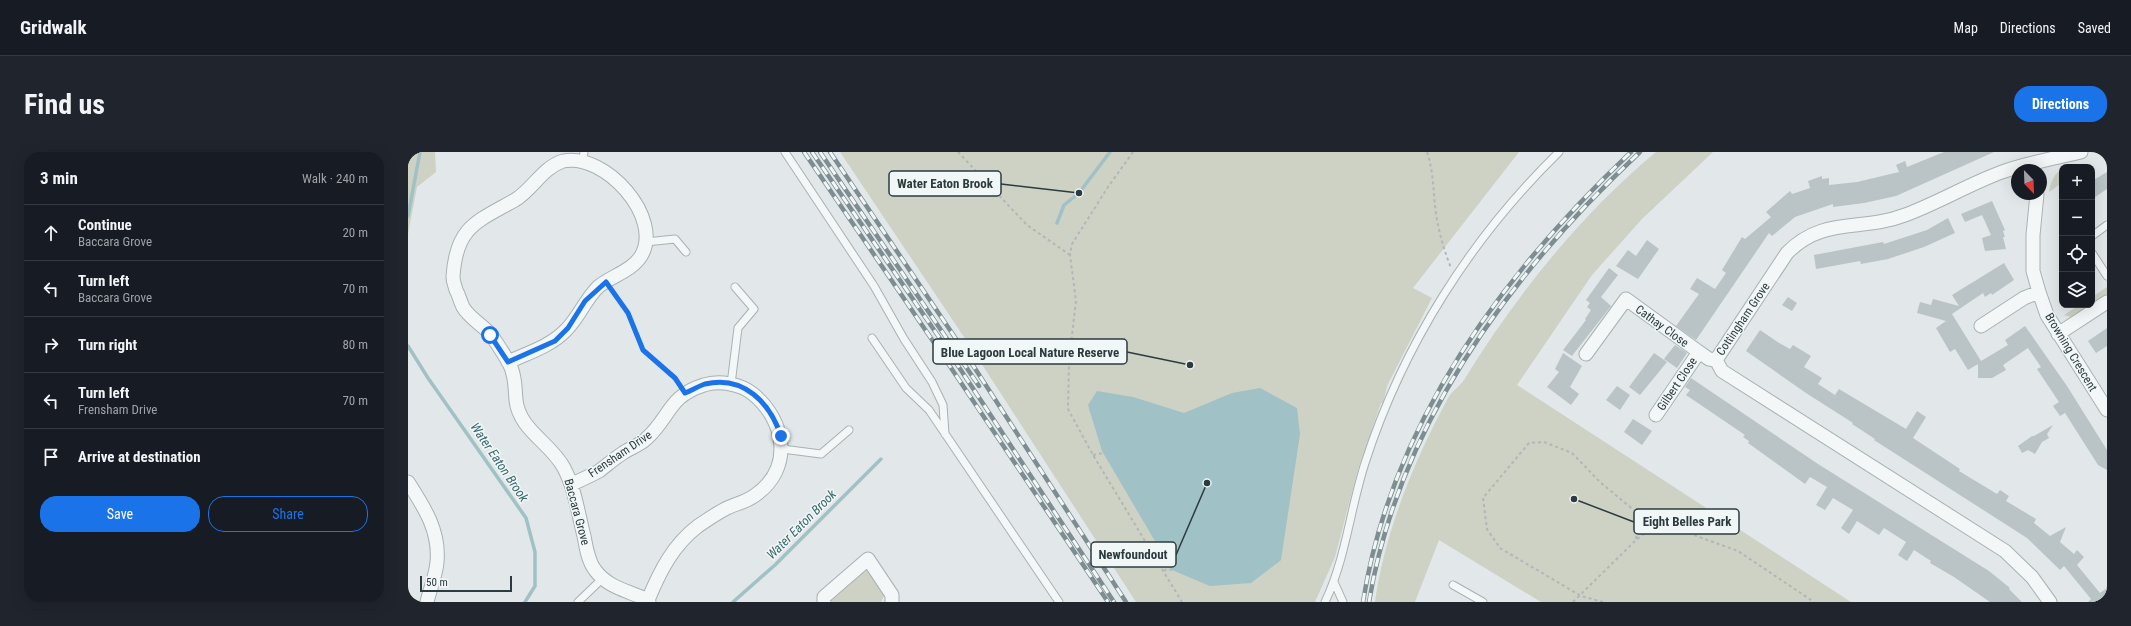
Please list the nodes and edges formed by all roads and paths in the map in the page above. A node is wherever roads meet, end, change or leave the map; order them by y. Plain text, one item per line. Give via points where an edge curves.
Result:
1 (785, 152) edge
2 (958, 152) edge
3 (1133, 152) edge
4 (1427, 152) edge
5 (1559, 152) edge
6 (2081, 152) edge
7 (584, 155) edge
8 (2040, 164) edge
9 (2011, 170) edge
10 (2036, 200) edge
11 (2107, 225) edge
12 (2095, 234) edge
13 (646, 242) junction
14 (686, 252) dead end
15 (1070, 255) junction
16 (2095, 258) edge
17 (1457, 275) junction
18 (2107, 276) edge
19 (606, 282) junction
20 (735, 287) dead end
21 (2039, 292) junction
22 (2107, 302) edge
23 (1981, 326) dead end
24 (2058, 334) junction
25 (872, 338) dead end
26 (1699, 352) junction
27 (1586, 354) dead end
28 (1716, 360) junction
29 (508, 362) junction
30 (731, 384) junction
31 (685, 393) junction
32 (2107, 410) edge
33 (1656, 415) dead end
34 (849, 430) dead end
35 (945, 434) junction
36 (782, 449) junction
37 (1103, 453) dead end
38 (1093, 455) junction
39 (408, 482) edge
40 (572, 484) junction
41 (1641, 516) junction
42 (1676, 529) junction
43 (1636, 540) junction
44 (1172, 570) dead end
45 (1164, 571) junction
46 (602, 579) junction
47 (1334, 582) junction
48 (1453, 586) dead end
49 (1581, 596) junction
50 (649, 601) edge
51 (427, 602) edge
52 (578, 602) edge
53 (824, 602) edge
54 (892, 602) edge
55 (1059, 602) edge
56 (1182, 602) edge
57 (1325, 602) edge
58 (1344, 602) edge
59 (1483, 602) edge
60 (1573, 602) edge
61 (1603, 602) edge
62 (1814, 602) edge
63 (2050, 602) edge

1 - 35 lane via 874,286 932,382 943,405
2 - 15 path via 1027,225
3 - 15 path via 1076,238
4 - 17 path via 1432,169 1442,245
5 - 17 lane via 1498,219
6 - 8 street, Cottingham Grove
7 - 13 street, Baccara Grove via 621,182 636,202 643,220
7 - 29 street, Baccara Grove via 564,160 545,171 537,182 517,199 490,212 468,229 456,252 453,281 464,308 490,335
9 - 28 street, Cottingham Grove via 2001,172 1904,216 1879,223 1826,229 1798,242 1787,253
10 - 21 street, Browning Crescent via 2033,271
11 - 12 lane
13 - 14 lane via 675,239
13 - 19 street via 642,255 633,266
15 - 38 path via 1076,301 1069,361 1068,409
16 - 18 lane
17 - 47 lane via 1422,333 1389,397 1363,469
19 - 29 street via 585,301 568,328 555,341
19 - 31 path via 628,313 643,350 675,378
20 - 30 lane via 754,309 738,328
21 - 23 street via 2024,298
21 - 24 street, Browning Crescent via 2047,315
22 - 24 street
24 - 32 street, Browning Crescent
25 - 35 lane via 906,388 929,410
26 - 27 street, Cathay Close via 1626,300
26 - 28 street, Cathay Close via 1709,359
26 - 33 street, Gilbert Close
28 - 63 street, Cottingham Grove via 1722,371 2005,551 2032,576
29 - 40 street, Baccara Grove via 513,372 517,410 527,427 562,464
30 - 31 street, Frensham Drive via 706,384
30 - 36 street, Frensham Drive via 750,391 765,404 776,422
31 - 40 street, Frensham Drive via 670,406 655,430 645,440 599,471
34 - 36 lane via 821,454
35 - 55 lane
36 - 50 street, Frensham Drive via 780,461 771,480 754,496 726,508 698,526 675,549 662,567
37 - 38 path
38 - 45 path
39 - 51 street via 428,512 435,535 437,562
40 - 46 street, Baccara Grove via 588,554 593,568
41 - 42 path
41 - 43 path
41 - 49 path via 1600,482 1572,453 1544,442 1529,443 1483,498 1487,529 1500,548
42 - 43 path via 1647,532
42 - 62 path via 1738,550
43 - 49 path
44 - 45 path
45 - 56 path
46 - 50 street, Baccara Grove
46 - 52 lane
47 - 57 lane
47 - 58 lane
48 - 59 lane
49 - 60 path
49 - 61 path
53 - 54 street via 824,598 869,553 892,595

